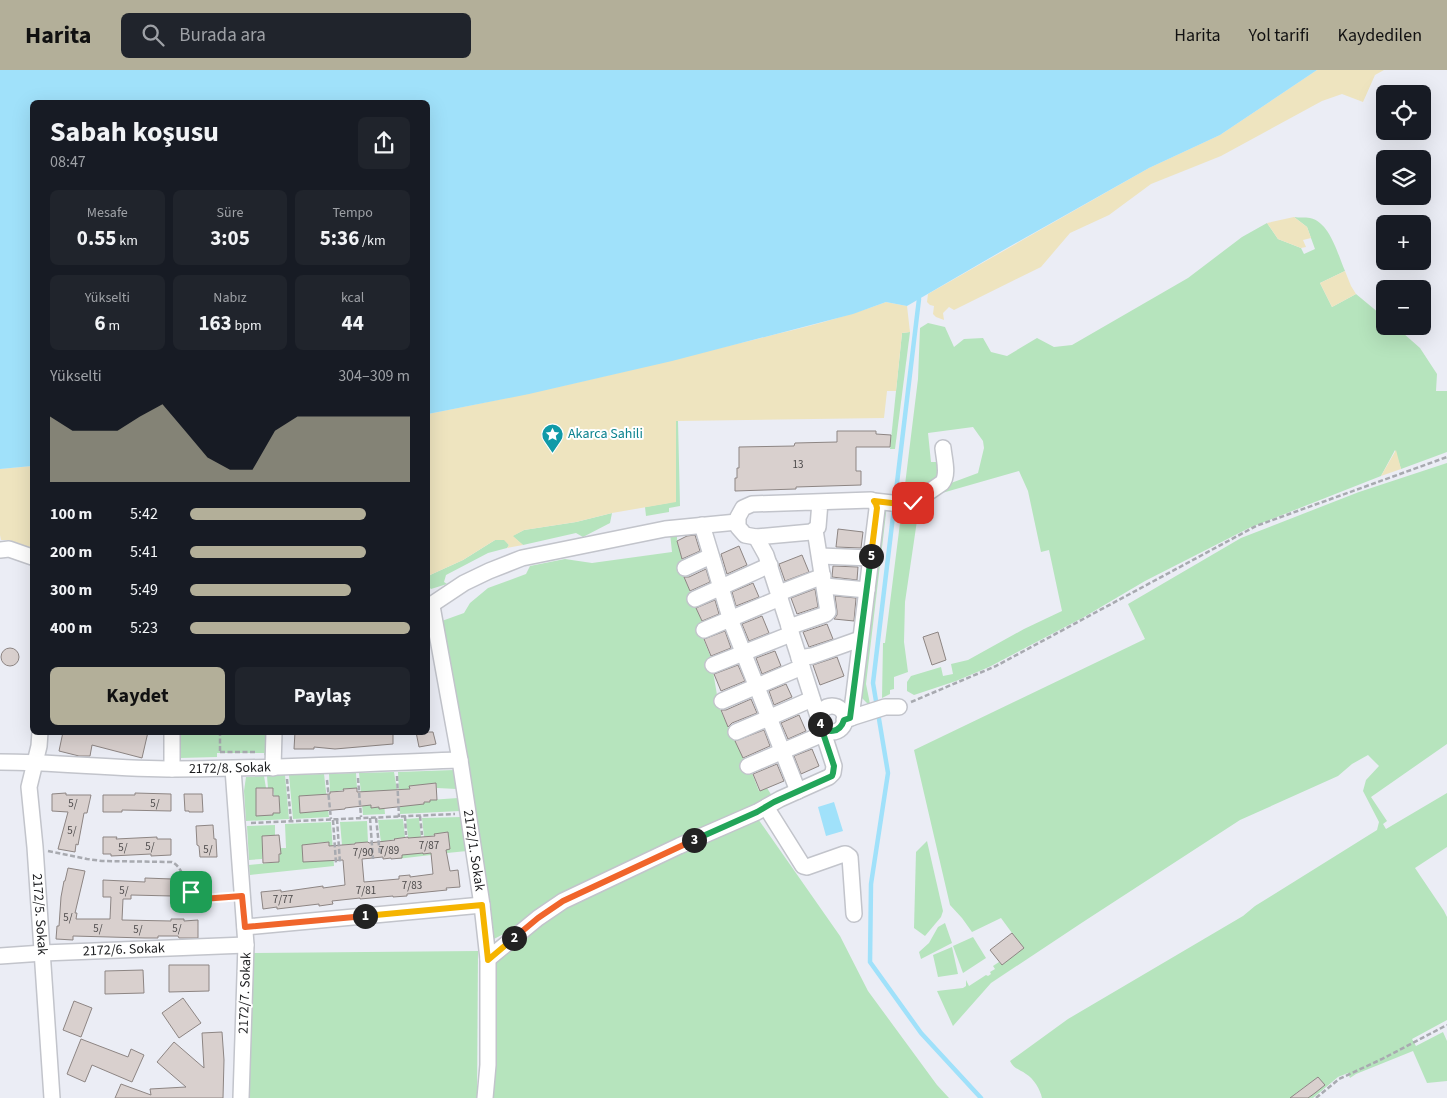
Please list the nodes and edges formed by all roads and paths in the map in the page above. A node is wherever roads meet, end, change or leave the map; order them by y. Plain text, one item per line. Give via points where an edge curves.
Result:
1 (942, 448) dead end
2 (1447, 457) edge
3 (820, 502) junction
4 (878, 502) junction
5 (737, 522) junction
6 (702, 525) junction
7 (815, 530) junction
8 (756, 537) junction
9 (0, 550) edge
10 (30, 556) edge
11 (711, 556) junction
12 (820, 556) junction
13 (870, 558) junction
14 (770, 565) junction
15 (685, 568) dead end
16 (824, 581) junction
17 (721, 587) junction
18 (866, 590) junction
19 (779, 596) junction
20 (695, 599) dead end
21 (430, 606) edge
22 (730, 619) junction
23 (704, 630) dead end
24 (790, 630) junction
25 (860, 640) junction
26 (743, 653) junction
27 (800, 662) junction
28 (713, 665) dead end
29 (756, 686) junction
30 (812, 699) junction
31 (722, 701) dead end
32 (892, 707) joint
33 (769, 718) junction
34 (847, 719) junction
35 (821, 728) junction
36 (736, 732) dead end
37 (40, 735) edge
38 (172, 735) edge
39 (220, 735) edge
40 (274, 735) edge
41 (782, 751) junction
42 (220, 752) junction
43 (262, 752) dead end
44 (460, 760) junction
45 (0, 762) edge
46 (35, 762) junction
47 (395, 762) junction
48 (356, 764) junction
49 (325, 766) junction
50 (748, 766) dead end
51 (280, 768) junction
52 (172, 769) junction
53 (226, 769) junction
54 (798, 791) junction
55 (766, 806) junction
56 (468, 813) junction
57 (404, 816) junction
58 (420, 816) junction
59 (399, 817) junction
60 (361, 818) junction
61 (370, 818) junction
62 (376, 818) junction
63 (332, 819) junction
64 (337, 819) junction
65 (291, 821) junction
66 (237, 824) junction
67 (406, 835) dead end
68 (422, 835) dead end
69 (35, 848) junction
70 (380, 855) dead end
71 (373, 859) dead end
72 (336, 863) dead end
73 (340, 863) dead end
74 (242, 896) junction
75 (482, 905) junction
76 (854, 914) dead end
77 (245, 927) junction
78 (246, 945) junction
79 (42, 953) junction
80 (0, 956) edge
81 (488, 960) junction
82 (1447, 1025) edge
83 (52, 1098) edge
84 (241, 1098) edge
85 (485, 1098) edge
86 (1316, 1098) edge

1 - 4 street via 944,481 911,505
2 - 32 path via 1256,526 996,666
3 - 4 street
3 - 5 street via 747,505
3 - 7 street via 820,523
4 - 13 street
5 - 6 street
5 - 8 street via 741,532
6 - 11 street
6 - 21 street via 665,529 522,558 464,583
7 - 8 street
7 - 12 street
8 - 14 street
9 - 10 street via 9,549
11 - 15 street
11 - 17 street
12 - 13 street
12 - 16 street
13 - 18 street
14 - 17 street
14 - 19 street
16 - 18 street
16 - 19 street
16 - 24 street via 827,613
17 - 20 street
17 - 22 street
18 - 25 street
19 - 22 street
19 - 24 street
21 - 44 street, 2172/1. Sokak
22 - 23 street
22 - 26 street
24 - 26 street
24 - 27 street
25 - 27 street
25 - 34 street
26 - 28 street
26 - 29 street
27 - 29 street
27 - 30 street
29 - 31 street
29 - 33 street
30 - 33 street
30 - 35 street
32 - 34 street
33 - 36 street
33 - 41 street
34 - 35 street via 842,710 830,706 820,714
35 - 41 street
35 - 54 street via 834,766 833,773
37 - 46 street, 2172/5. Sokak
38 - 52 street
39 - 42 path
40 - 51 street
41 - 50 street
41 - 54 street
42 - 43 path
42 - 53 path
44 - 47 street, 2172/8. Sokak
44 - 56 street, 2172/1. Sokak
45 - 46 street, 2172/8. Sokak
46 - 52 street, 2172/8. Sokak
46 - 69 street, 2172/5. Sokak via 29,787
47 - 48 street, 2172/8. Sokak
47 - 59 path
48 - 49 street, 2172/8. Sokak
48 - 60 path
49 - 51 street, 2172/8. Sokak
49 - 63 path
51 - 53 street, 2172/8. Sokak
51 - 65 path
52 - 53 street, 2172/8. Sokak
53 - 66 street, 2172/7. Sokak
54 - 55 street
55 - 76 street via 803,866 844,854 850,857
55 - 81 street via 563,901
56 - 58 path
56 - 75 street, 2172/1. Sokak
57 - 58 path
57 - 59 path
57 - 67 path
58 - 68 path
59 - 62 path
60 - 61 path
60 - 64 path
61 - 62 path
61 - 71 path
62 - 70 path
63 - 64 path
63 - 65 path
63 - 72 path
64 - 73 path
65 - 66 path
66 - 74 street, 2172/7. Sokak
69 - 74 path via 102,861 172,862 197,898
69 - 79 street, 2172/5. Sokak
74 - 77 street, 2172/7. Sokak
75 - 77 street
75 - 81 street, 2172/1. Sokak
77 - 78 street, 2172/7. Sokak
78 - 79 street, 2172/6. Sokak
78 - 84 street, 2172/7. Sokak
79 - 80 street, 2172/6. Sokak
79 - 83 street, 2172/5. Sokak
81 - 85 street, 2172/1. Sokak
82 - 86 path via 1339,1080

